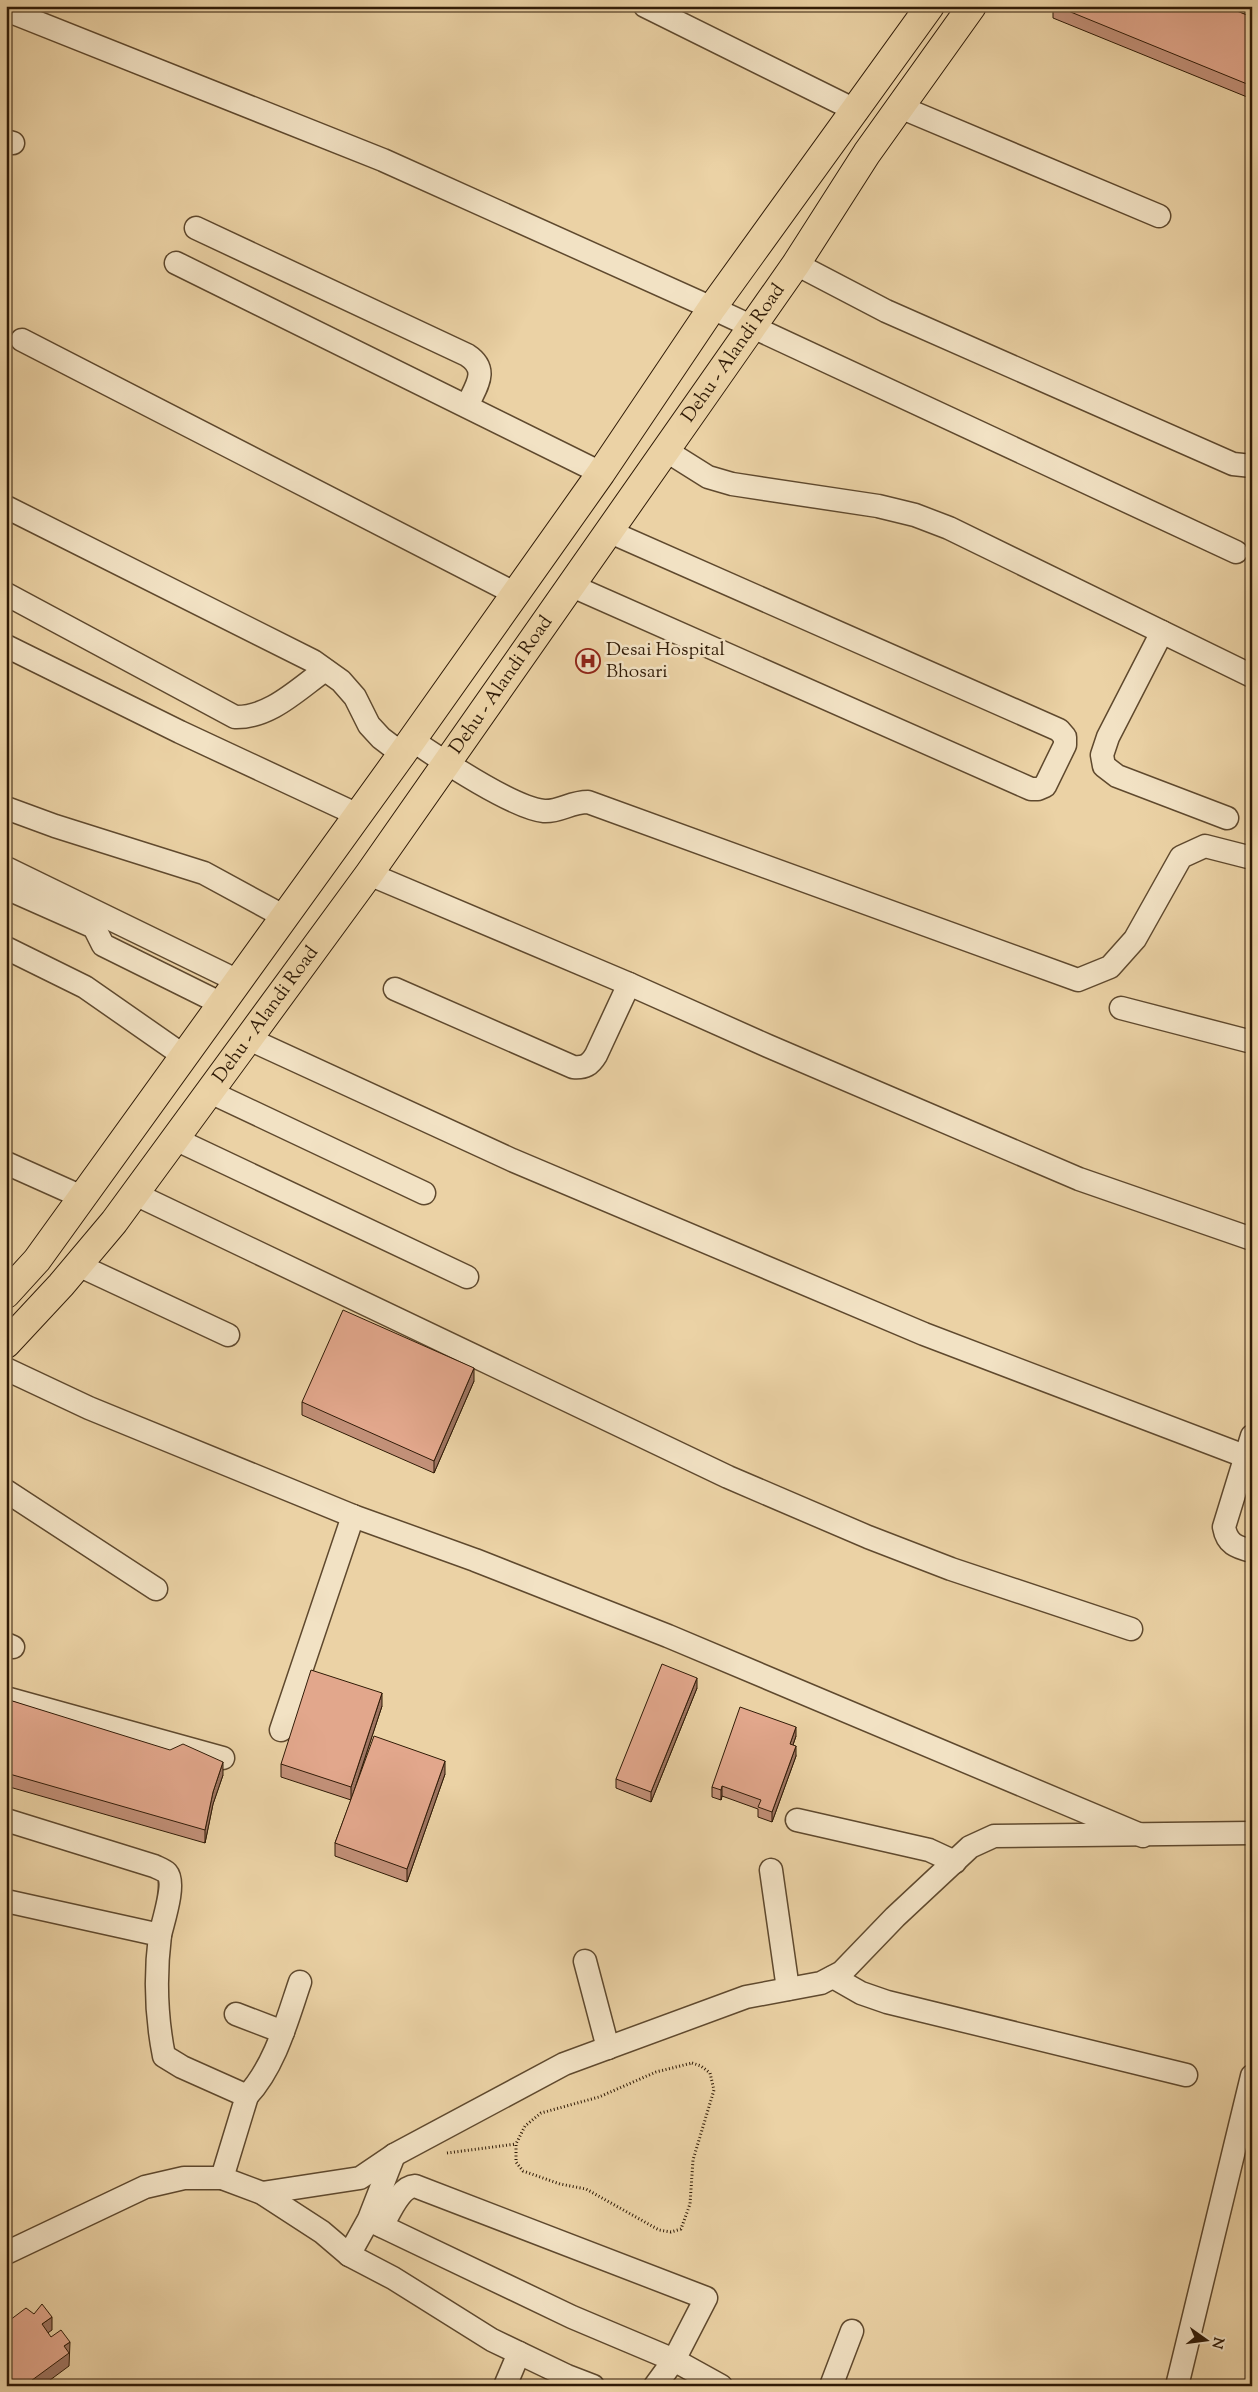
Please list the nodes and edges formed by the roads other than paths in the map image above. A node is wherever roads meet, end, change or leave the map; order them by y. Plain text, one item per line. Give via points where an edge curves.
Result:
1 (645, 6) edge
2 (930, 6) edge
3 (972, 6) edge
4 (1232, 6) edge
5 (6, 10) edge
6 (1252, 14) edge
7 (900, 107) junction
8 (856, 111) junction
9 (1159, 216) dead end
10 (196, 228) dead end
11 (176, 262) dead end
12 (796, 264) junction
13 (712, 308) junction
14 (750, 327) junction
15 (22, 340) dead end
16 (467, 406) junction
17 (665, 450) junction
18 (1252, 466) edge
19 (601, 474) junction
20 (6, 507) edge
21 (608, 531) junction
22 (1236, 552) dead end
23 (570, 585) junction
24 (6, 594) edge
25 (516, 594) junction
26 (1162, 632) junction
27 (6, 646) edge
28 (325, 670) junction
29 (1252, 676) edge
30 (407, 747) junction
31 (446, 763) junction
32 (6, 808) edge
33 (358, 815) junction
34 (1227, 818) dead end
35 (1252, 858) edge
36 (369, 874) junction
37 (7, 878) edge
38 (285, 917) junction
39 (6, 948) edge
40 (238, 981) junction
41 (629, 984) junction
42 (395, 989) dead end
43 (222, 1004) junction
44 (1121, 1008) dead end
45 (249, 1039) junction
46 (1252, 1042) edge
47 (184, 1056) junction
48 (210, 1092) junction
49 (175, 1139) junction
50 (6, 1163) edge
51 (424, 1193) dead end
52 (135, 1194) junction
53 (82, 1197) junction
54 (1252, 1238) edge
55 (78, 1265) junction
56 (467, 1277) dead end
57 (6, 1294) edge
58 (228, 1335) dead end
59 (6, 1344) edge
60 (6, 1369) edge
61 (1249, 1447) edge
62 (6, 1491) edge
63 (353, 1516) junction
64 (1252, 1552) edge
65 (156, 1589) dead end
66 (1131, 1629) dead end
67 (6, 1698) edge
68 (281, 1730) dead end
69 (223, 1758) dead end
70 (6, 1820) edge
71 (797, 1820) dead end
72 (1252, 1833) edge
73 (1143, 1836) junction
74 (955, 1862) junction
75 (771, 1870) dead end
76 (6, 1901) edge
77 (160, 1935) junction
78 (585, 1961) dead end
79 (833, 1976) junction
80 (300, 1982) dead end
81 (788, 1989) junction
82 (236, 2014) dead end
83 (283, 2032) junction
84 (608, 2048) junction
85 (1186, 2075) dead end
86 (1252, 2076) edge
87 (247, 2096) junction
88 (394, 2155) junction
89 (222, 2178) junction
90 (262, 2192) junction
91 (375, 2222) junction
92 (6, 2253) edge
93 (349, 2255) junction
94 (852, 2331) dead end
95 (519, 2353) junction
96 (674, 2360) junction
97 (505, 2386) edge
98 (593, 2386) edge
99 (655, 2386) edge
100 (721, 2386) edge
101 (831, 2386) edge
102 (1177, 2386) edge

1 - 8 street
2 - 8 main road, Dehu - Alandi Road
3 - 7 main road, Dehu - Alandi Road
4 - 6 street
5 - 13 street via 383,160
7 - 9 street
7 - 12 main road, Dehu - Alandi Road
8 - 13 main road, Dehu - Alandi Road
10 - 16 street via 467,355 476,361 480,370
11 - 16 street
12 - 14 main road, Dehu - Alandi Road
12 - 18 street via 886,311 1234,464
13 - 14 street
13 - 19 main road, Dehu - Alandi Road
14 - 17 main road, Dehu - Alandi Road
14 - 22 street
15 - 25 street
16 - 19 street
17 - 21 main road, Dehu - Alandi Road
17 - 26 street via 708,477 732,484 878,506 915,515 950,528
19 - 25 main road, Dehu - Alandi Road
20 - 28 street
21 - 23 main road, Dehu - Alandi Road
21 - 23 street via 1060,730 1065,737 1065,745 1045,786 1031,788
23 - 31 main road, Dehu - Alandi Road
24 - 28 street via 235,717 250,718 264,713
25 - 30 main road, Dehu - Alandi Road
26 - 29 street
26 - 34 street via 1108,737 1102,755 1104,766 1117,776
27 - 33 street
28 - 30 street via 341,681 355,697 375,731
30 - 31 street
30 - 33 main road, Dehu - Alandi Road
31 - 35 street via 522,805 553,811 574,802 588,802 1078,980 1110,967 1135,939 1181,857 1205,846
31 - 36 main road, Dehu - Alandi Road
32 - 38 street via 204,873
33 - 38 main road, Dehu - Alandi Road
36 - 41 street
36 - 45 main road, Dehu - Alandi Road
37 - 40 street
37 - 43 street via 94,926 103,945
38 - 40 main road, Dehu - Alandi Road
39 - 47 street via 93,992
40 - 43 main road, Dehu - Alandi Road
41 - 42 street via 596,1055 582,1068 573,1067
41 - 54 street via 1079,1179
43 - 47 main road, Dehu - Alandi Road
44 - 46 street
45 - 48 main road, Dehu - Alandi Road
45 - 61 street via 512,1160 924,1334
47 - 53 main road, Dehu - Alandi Road
48 - 49 main road, Dehu - Alandi Road
48 - 51 street
49 - 52 main road, Dehu - Alandi Road
49 - 56 street
50 - 53 street
52 - 55 main road, Dehu - Alandi Road
52 - 66 street via 728,1477 951,1569
53 - 57 main road, Dehu - Alandi Road via 37,1260
55 - 58 street
55 - 59 main road, Dehu - Alandi Road
60 - 63 street via 89,1408
61 - 64 street via 1224,1527 1233,1546
62 - 65 street
63 - 68 street
63 - 73 street via 668,1636
67 - 69 street
70 - 77 street via 166,1872 170,1888
71 - 74 street via 929,1850
72 - 73 street
73 - 74 street via 994,1836 970,1847
74 - 79 street via 842,1972
75 - 81 street
76 - 77 street
77 - 87 street via 156,1972 159,2034 164,2056
78 - 84 street
79 - 81 street via 821,1983
79 - 85 street via 861,1993 887,2002
80 - 83 street
81 - 84 street via 746,1997
82 - 83 street
83 - 87 street via 259,2083
84 - 88 street via 564,2064
86 - 102 street
87 - 89 street
88 - 90 street via 360,2178
88 - 91 street
89 - 90 street
89 - 92 street via 184,2178 145,2187
90 - 93 street via 322,2232
91 - 93 street
91 - 96 street via 572,2317
91 - 96 street via 408,2186 415,2186 706,2298
93 - 95 street
94 - 101 street
95 - 97 street
95 - 98 street
96 - 99 street
96 - 100 street

